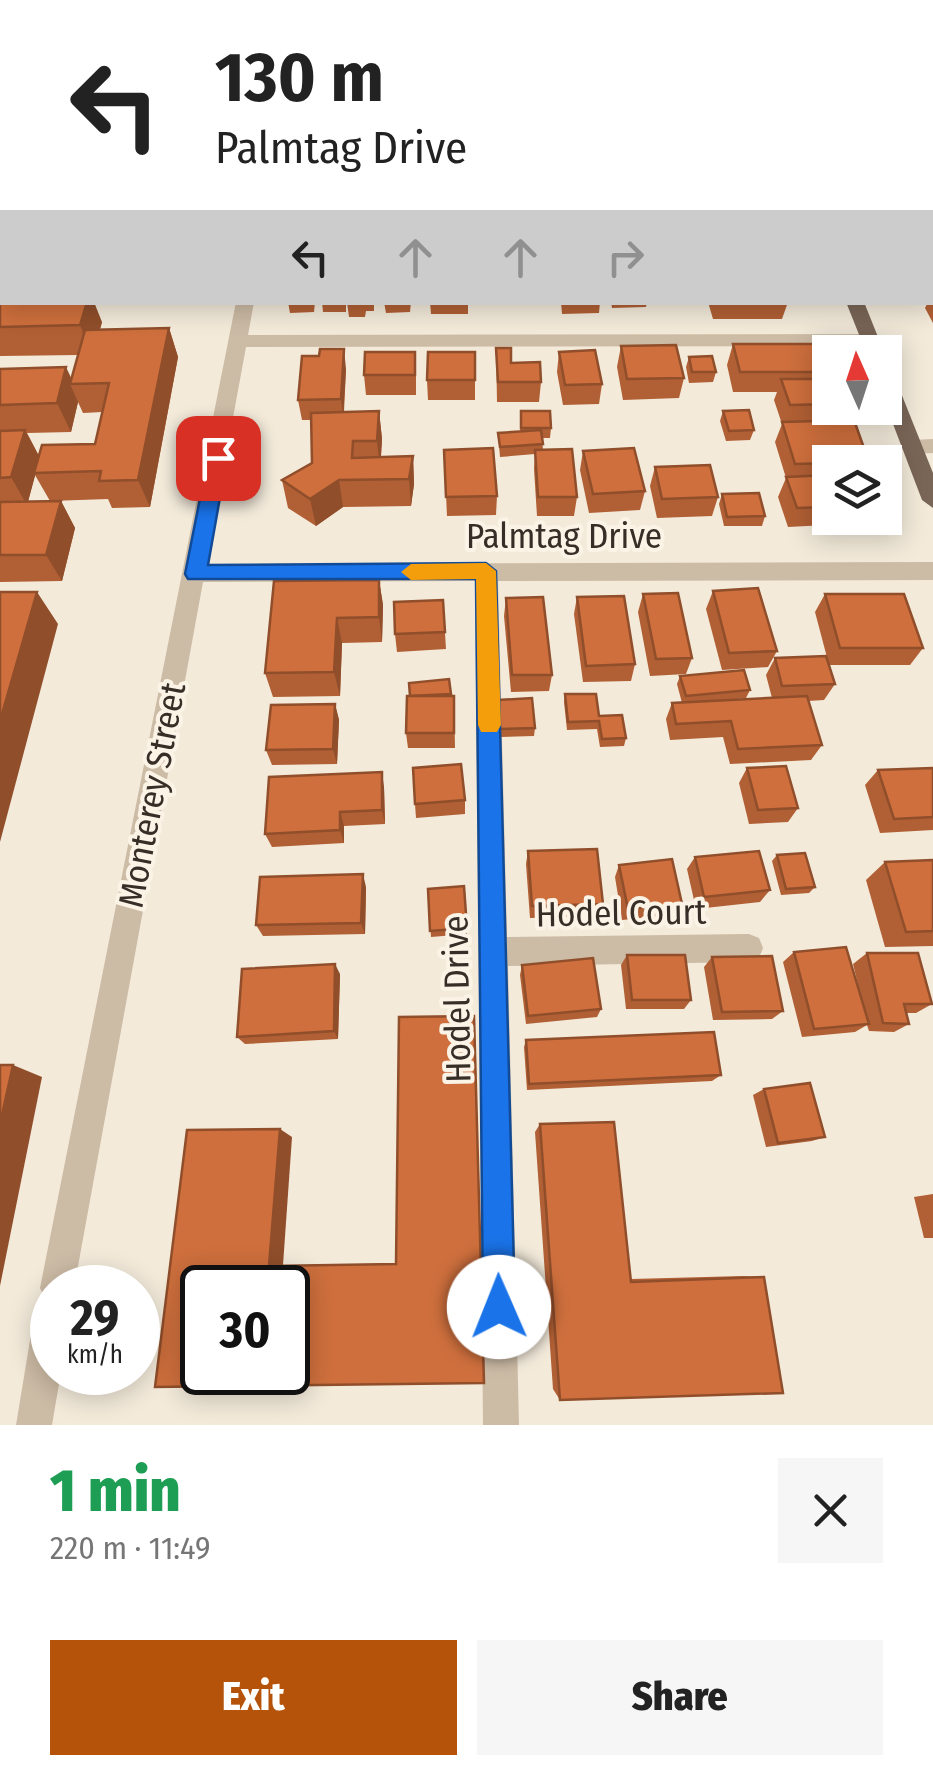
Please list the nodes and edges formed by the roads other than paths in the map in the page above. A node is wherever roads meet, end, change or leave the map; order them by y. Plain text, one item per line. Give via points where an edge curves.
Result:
1 (245, 305) edge
2 (856, 305) edge
3 (868, 335) edge
4 (239, 342) junction
5 (812, 346) edge
6 (902, 409) edge
7 (923, 447) edge
8 (933, 500) edge
9 (486, 571) junction
10 (933, 572) edge
11 (196, 574) junction
12 (748, 948) dead end
13 (494, 952) junction
14 (61, 1265) edge
15 (39, 1395) edge
16 (34, 1425) edge
17 (501, 1425) edge

1 - 4 street, Monterey Street
2 - 3 main road
4 - 5 street
4 - 11 street, Monterey Street
6 - 7 main road
7 - 8 main road
9 - 10 street, Palmtag Drive
9 - 11 street, Palmtag Drive
9 - 13 street, Hodel Drive
11 - 14 street, Monterey Street
12 - 13 street, Hodel Court
13 - 17 street, Hodel Drive
15 - 16 street

